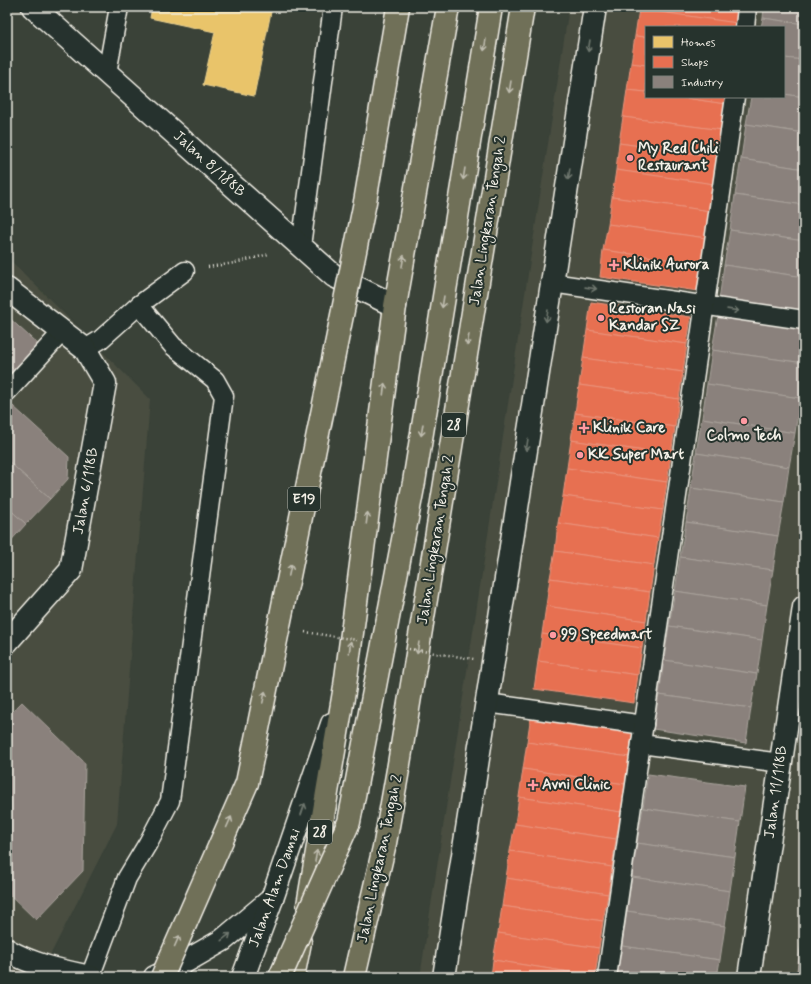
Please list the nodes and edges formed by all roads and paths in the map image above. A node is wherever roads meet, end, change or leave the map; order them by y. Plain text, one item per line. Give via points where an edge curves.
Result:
1 (33, 7) edge
2 (119, 7) edge
3 (333, 7) edge
4 (398, 7) edge
5 (448, 7) edge
6 (492, 7) edge
7 (522, 7) edge
8 (595, 7) edge
9 (748, 7) edge
10 (745, 26) edge
11 (107, 73) junction
12 (735, 98) edge
13 (301, 246) junction
14 (185, 271) joint
15 (552, 283) junction
16 (7, 289) edge
17 (705, 305) junction
18 (139, 306) junction
19 (395, 306) junction
20 (804, 320) edge
21 (63, 331) junction
22 (85, 349) junction
23 (7, 392) edge
24 (804, 607) edge
25 (7, 642) edge
26 (345, 686) junction
27 (487, 703) junction
28 (644, 725) junction
29 (641, 744) junction
30 (781, 763) junction
31 (272, 899) junction
32 (7, 950) edge
33 (90, 977) edge
34 (155, 977) edge
35 (162, 977) edge
36 (243, 977) edge
37 (280, 977) edge
38 (293, 977) edge
39 (354, 977) edge
40 (444, 977) edge
41 (607, 977) edge
42 (749, 977) edge

1 - 11 street, Jalan 8/188B
2 - 11 lane
3 - 13 lane
35 -> 4 highway, E19, bridge via 246,783 365,202
19 -> 5 highway, 28
6 -> 37 highway, bridge via 414,482 349,822
7 -> 39 highway, Jalan Lingkaran Tengah 2 / 28 via 386,843
8 -> 15 street
9 - 10 lane
11 - 13 street, Jalan 8/188B
12 - 17 lane
13 - 14 path via 235,263
13 - 19 street, Jalan 8/188B via 334,276
14 - 18 lane
15 -> 17 lane
15 -> 27 street
16 - 21 street, Jalan 6/118B
17 -> 20 lane
17 - 28 lane
18 - 22 lane via 100,340
18 - 33 lane via 173,346 214,380 224,396 170,801 127,878
26 -> 19 highway, 28
21 - 22 street, Jalan 6/118B
21 - 23 lane
22 - 25 street, Jalan 6/118B via 105,383 71,570
24 - 30 street, Jalan 11/118B
31 -> 26 street, Jalan Alam Damai
38 -> 26 highway, 28
27 - 28 lane
27 - 40 street
28 - 29 lane
29 - 30 lane
29 - 41 lane
30 - 42 street, Jalan 11/118B
34 -> 31 street via 223,940
31 - 36 street, Jalan Alam Damai
32 - 33 street via 16,956 54,969

